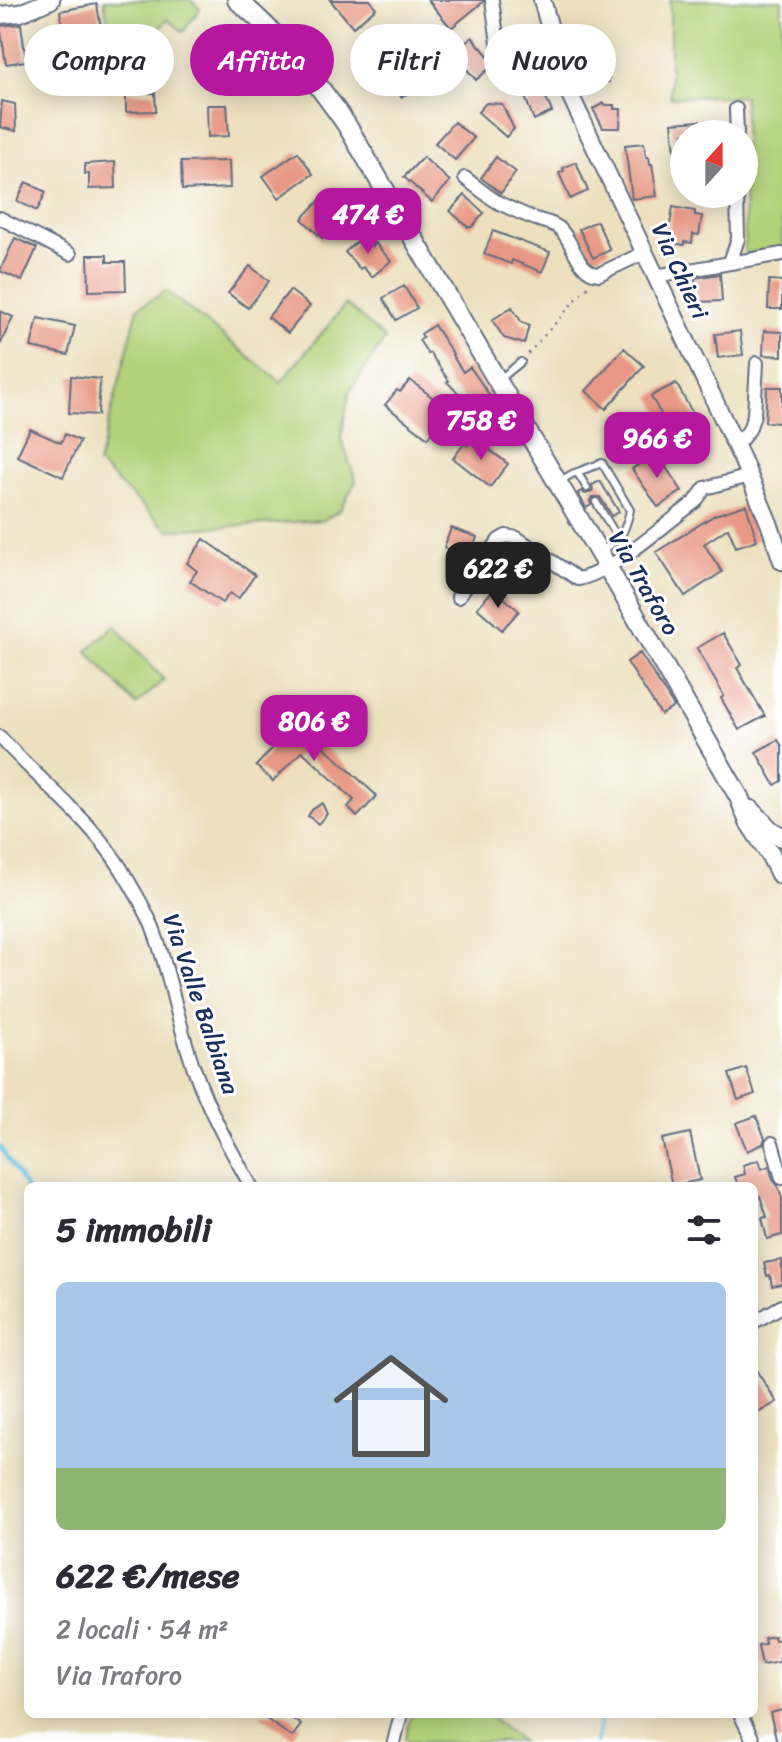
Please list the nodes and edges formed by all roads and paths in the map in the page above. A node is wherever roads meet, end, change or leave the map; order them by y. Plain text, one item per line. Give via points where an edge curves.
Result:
1 (51, 0) edge
2 (237, 0) edge
3 (492, 0) edge
4 (542, 0) edge
5 (0, 15) edge
6 (495, 24) edge
7 (736, 109) dead end
8 (736, 120) edge
9 (465, 178) dead end
10 (737, 208) edge
11 (0, 218) edge
12 (644, 253) junction
13 (70, 254) dead end
14 (782, 254) edge
15 (730, 262) junction
16 (599, 274) junction
17 (655, 276) junction
18 (521, 362) joint
19 (757, 363) dead end
20 (497, 381) junction
21 (736, 446) junction
22 (577, 472) junction
23 (750, 476) junction
24 (558, 483) junction
25 (587, 488) dead end
26 (596, 502) dead end
27 (619, 540) junction
28 (603, 560) junction
29 (782, 561) edge
30 (458, 597) dead end
31 (0, 737) edge
32 (739, 797) junction
33 (782, 837) edge
34 (781, 873) edge
35 (772, 1143) dead end
36 (782, 1178) edge
37 (249, 1182) edge
38 (782, 1306) edge
39 (758, 1320) edge
40 (400, 1718) edge
41 (742, 1718) edge
42 (394, 1742) edge
43 (754, 1742) edge

1 - 5 main road
2 - 20 main road, Via Traforo via 288,48 346,124
3 - 6 street
4 - 12 main road, Via Chieri via 566,86
7 - 8 street
9 - 16 street via 499,202 555,225 588,271
10 - 15 street via 738,239
11 - 13 street
12 - 16 street
12 - 17 main road, Via Chieri
14 - 15 street
15 - 17 street
16 - 18 path
17 - 21 main road, Via Chieri
18 - 20 lane
19 - 21 street via 754,415
20 - 24 main road, Via Traforo
21 - 23 main road, Via Chieri
22 - 24 lane
22 - 25 lane
22 - 27 lane via 602,463 630,510
23 - 28 street via 705,488 695,502
23 - 29 main road, Via Chieri
24 - 28 main road, Via Traforo
26 - 27 lane
27 - 28 lane
28 - 30 street via 588,577 578,579 506,536
28 - 32 main road, Via Traforo
31 - 37 street, Via Valle Balbiana via 80,815 130,883 154,930 195,1071
32 - 33 main road, Via Traforo
32 - 34 main road, Via Traforo
35 - 36 street
38 - 39 street
40 - 42 street
41 - 43 street

